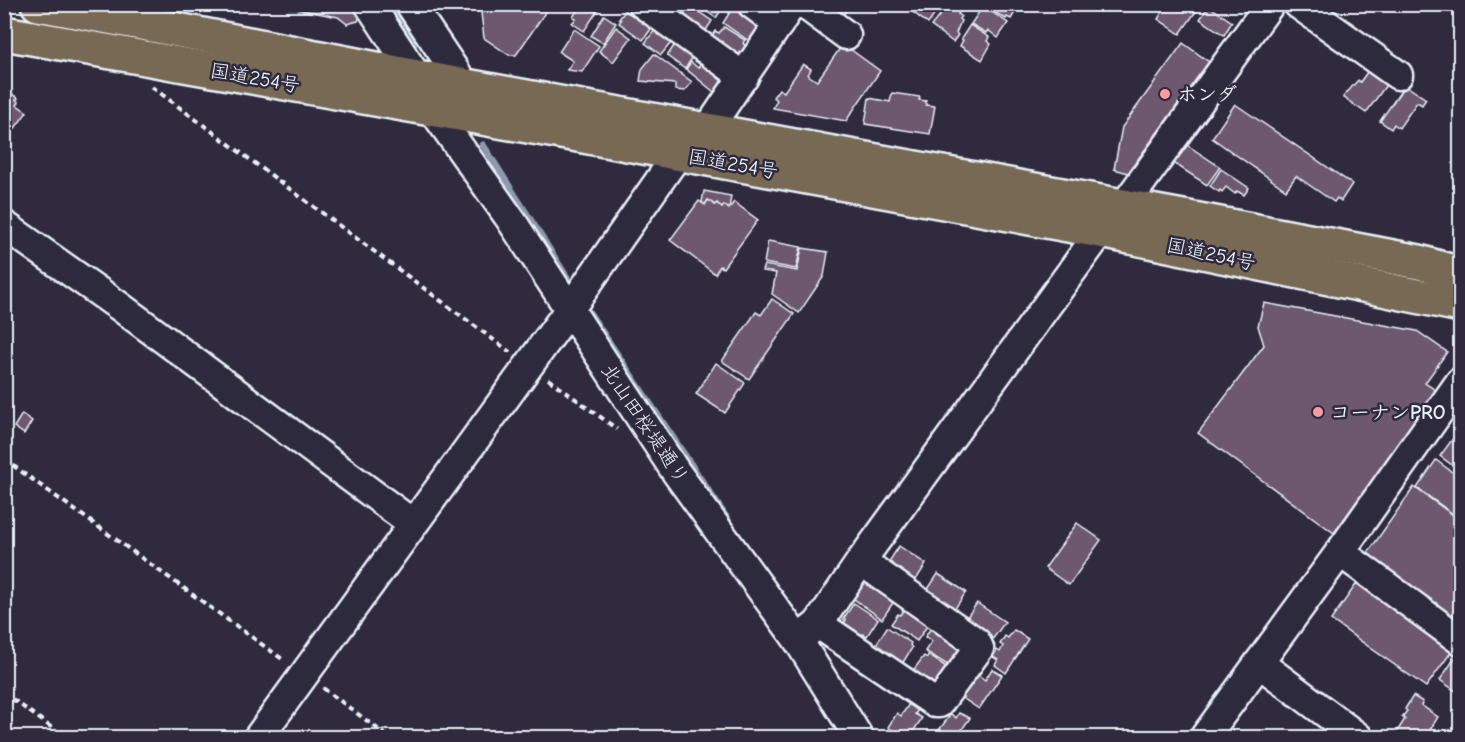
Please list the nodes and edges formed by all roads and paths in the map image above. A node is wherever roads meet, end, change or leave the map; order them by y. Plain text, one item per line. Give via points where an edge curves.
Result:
1 (38, 4) edge
2 (369, 4) edge
3 (410, 4) edge
4 (643, 4) edge
5 (752, 4) edge
6 (804, 4) edge
7 (1270, 4) edge
8 (1298, 4) edge
9 (74, 7) edge
10 (148, 14) edge
11 (786, 14) edge
12 (4, 33) edge
13 (846, 35) dead end
14 (131, 56) junction
15 (1398, 75) dead end
16 (417, 77) junction
17 (744, 77) junction
18 (465, 86) junction
19 (433, 110) junction
20 (708, 129) junction
21 (678, 154) junction
22 (1124, 206) junction
23 (4, 225) edge
24 (1101, 231) junction
25 (1461, 274) edge
26 (1461, 306) edge
27 (569, 310) junction
28 (528, 365) junction
29 (1461, 382) edge
30 (621, 432) dead end
31 (4, 459) edge
32 (412, 523) junction
33 (1340, 552) junction
34 (861, 561) junction
35 (808, 632) junction
36 (1461, 640) edge
37 (1259, 663) junction
38 (304, 675) junction
39 (4, 693) edge
40 (1359, 737) edge
41 (66, 738) edge
42 (258, 738) edge
43 (390, 738) edge
44 (859, 738) edge
45 (1204, 738) edge

1 - 9 highway, 国道254号
2 - 16 street
3 - 18 street
4 - 17 street
5 - 11 street
6 - 13 street
7 - 22 street
8 - 15 street
9 - 10 highway, 国道254号
10 - 16 highway, 国道254号
11 - 17 street
12 - 14 highway, 国道254号
14 - 19 highway, 国道254号
14 - 28 path via 143,81
16 - 18 highway, 国道254号
17 - 20 street
18 - 20 highway, 国道254号
19 - 21 highway, 国道254号
19 - 27 street, 北山田桜堤通り
20 - 22 highway, 国道254号
21 - 24 highway, 国道254号
21 - 27 street
22 - 25 highway, 国道254号 via 1419,262
23 - 32 street
24 - 26 highway, 国道254号
24 - 34 street
27 - 28 street
27 - 35 street, 北山田桜堤通り via 676,472
28 - 30 path
28 - 32 street
29 - 33 street
31 - 38 path
32 - 38 street
33 - 36 street
33 - 37 street
34 - 35 street
34 - 35 street via 976,642 979,648 939,703
35 - 44 street, 北山田桜堤通り
37 - 40 street
37 - 45 street
38 - 42 street
38 - 43 path
39 - 41 path

